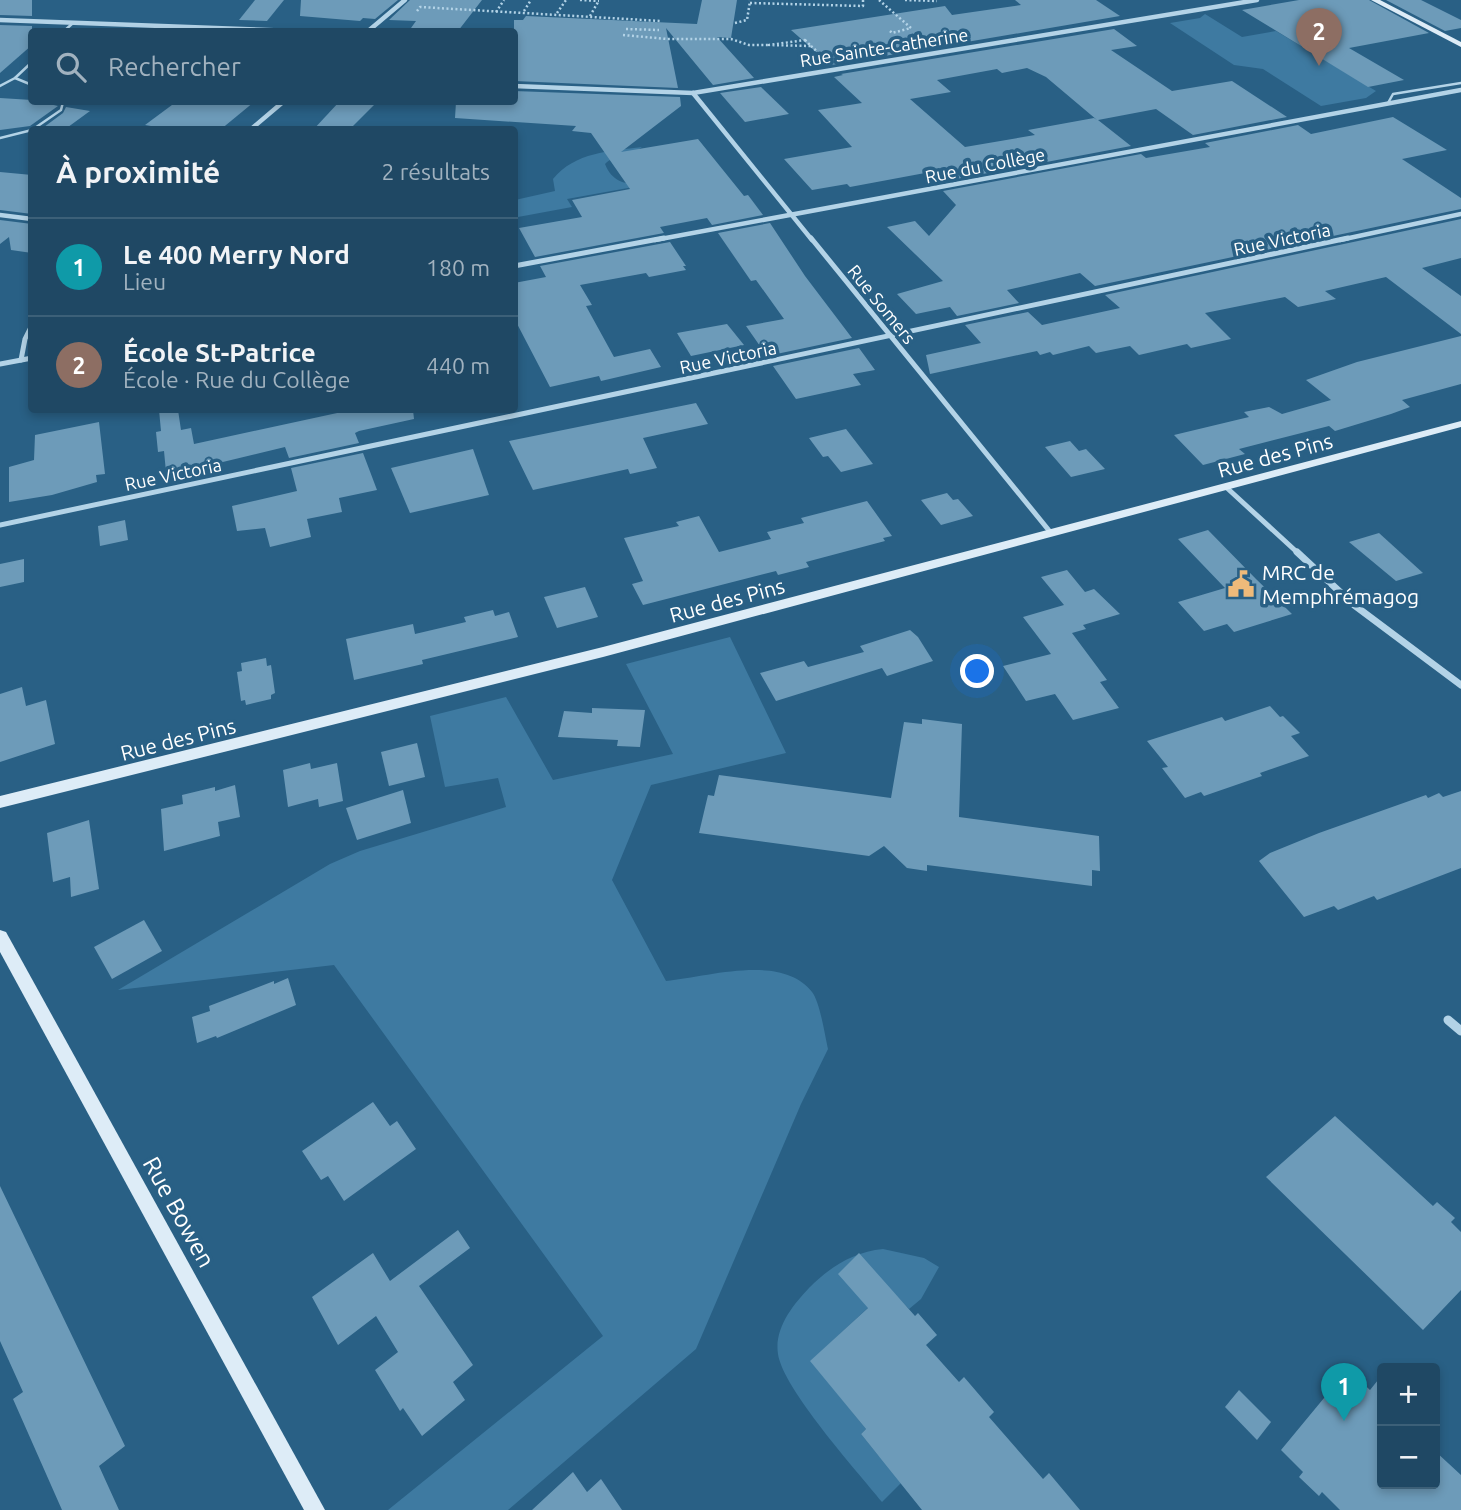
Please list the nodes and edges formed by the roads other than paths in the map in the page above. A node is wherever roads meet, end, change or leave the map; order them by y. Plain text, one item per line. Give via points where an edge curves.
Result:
1 (405, 0) edge
2 (1257, 0) edge
3 (1375, 0) edge
4 (0, 20) edge
5 (73, 23) junction
6 (67, 28) edge
7 (211, 28) edge
8 (372, 28) edge
9 (1461, 45) edge
10 (28, 66) edge
11 (15, 78) junction
12 (28, 83) edge
13 (1461, 83) edge
14 (0, 86) edge
15 (518, 86) edge
16 (1461, 90) edge
17 (693, 93) junction
18 (1388, 103) junction
19 (62, 105) edge
20 (280, 105) edge
21 (38, 126) edge
22 (255, 126) edge
23 (28, 131) edge
24 (0, 138) edge
25 (0, 215) edge
26 (792, 215) junction
27 (1461, 215) edge
28 (28, 218) edge
29 (518, 265) edge
30 (28, 333) edge
31 (891, 337) junction
32 (28, 359) edge
33 (21, 360) junction
34 (0, 363) edge
35 (1461, 424) edge
36 (1227, 488) junction
37 (0, 525) edge
38 (1051, 533) junction
39 (1461, 685) edge
40 (0, 802) edge
41 (0, 937) edge
42 (1448, 1020) dead end
43 (1461, 1031) edge
44 (315, 1510) edge

1 - 8 street
2 - 17 street, Rue Sainte-Catherine
3 - 9 street
4 - 5 street
5 - 6 lane
5 - 7 street
10 - 11 lane
11 - 12 lane
11 - 14 lane
13 - 18 lane via 1393,94
15 - 17 street, Rue Sainte-Catherine
16 - 18 street, Rue du Collège
17 - 26 street, Rue Somers
18 - 26 street, Rue du Collège
19 - 21 lane
20 - 22 street
23 - 24 lane
25 - 28 street
26 - 29 street, Rue du Collège
26 - 31 street, Rue Somers
27 - 31 street, Rue Victoria
30 - 33 street
31 - 37 street, Rue Victoria
31 - 38 street, Rue Somers
32 - 33 street
33 - 34 street
35 - 36 street, Rue des Pins
36 - 38 street, Rue des Pins
36 - 39 street via 1354,606
38 - 40 street, Rue des Pins via 499,679
41 - 44 street, Rue Bowen
42 - 43 street

